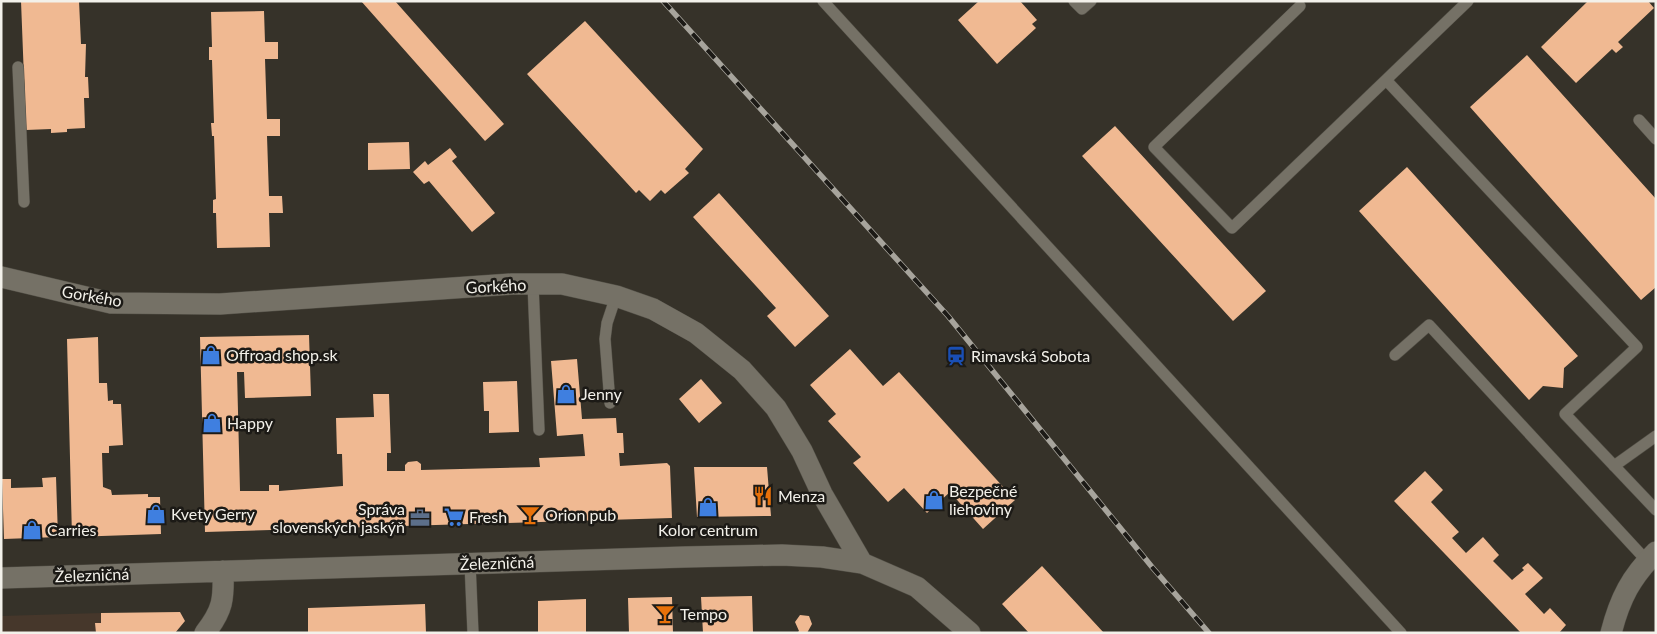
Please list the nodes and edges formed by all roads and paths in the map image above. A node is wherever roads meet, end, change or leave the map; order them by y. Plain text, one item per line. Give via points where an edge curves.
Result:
1 (823, 1) edge
2 (1074, 1) edge
3 (1090, 1) edge
4 (1468, 1) edge
5 (1300, 6) dead end
6 (18, 67) dead end
7 (1386, 80) junction
8 (1639, 120) dead end
9 (1656, 139) edge
10 (24, 202) dead end
11 (1, 277) edge
12 (534, 284) junction
13 (616, 296) junction
14 (1395, 355) dead end
15 (610, 402) dead end
16 (539, 430) dead end
17 (1656, 436) edge
18 (1614, 466) junction
19 (1656, 510) edge
20 (1651, 556) edge
21 (470, 564) junction
22 (862, 564) junction
23 (223, 571) junction
24 (1, 578) edge
25 (205, 633) edge
26 (473, 633) edge
27 (970, 633) edge
28 (1401, 633) edge
29 (1611, 633) edge

1 - 28 lane
2 - 3 lane via 1082,9
4 - 7 lane
5 - 7 lane via 1154,147 1232,228
6 - 10 lane
7 - 18 lane via 1637,347 1565,414
8 - 9 lane
11 - 12 street, Gorkého via 110,303 199,304
12 - 13 street, Gorkého via 562,284
12 - 16 lane
13 - 15 lane via 607,323 606,339
13 - 22 street, Gorkého via 653,309 696,333 742,370 776,408
14 - 20 lane via 1429,325
17 - 18 lane
18 - 19 lane
20 - 29 street via 1635,573 1616,613
21 - 22 street, Železničná via 782,555
21 - 23 street, Železničná
21 - 26 lane
22 - 27 street, Železničná via 917,587
23 - 24 street, Železničná
23 - 25 street via 224,601

